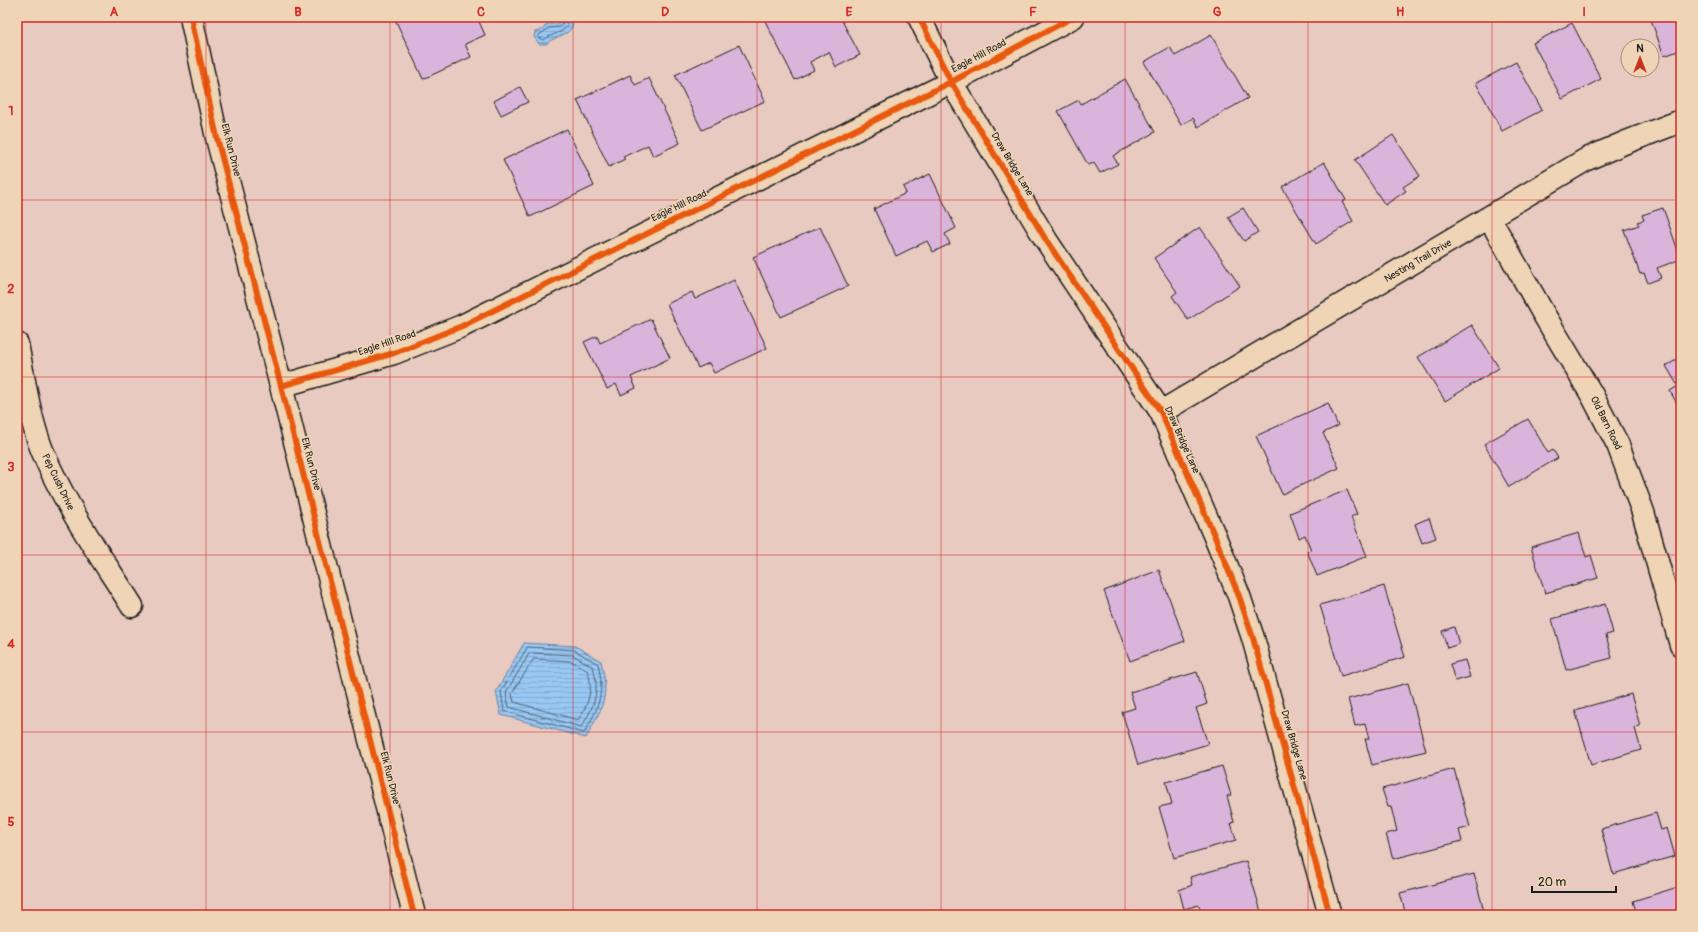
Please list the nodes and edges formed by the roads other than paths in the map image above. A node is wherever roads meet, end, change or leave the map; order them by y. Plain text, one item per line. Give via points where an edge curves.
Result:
1 (191, 17) edge
2 (919, 17) edge
3 (1073, 17) edge
4 (951, 82) junction
5 (1681, 121) edge
6 (1490, 219) junction
7 (17, 344) edge
8 (282, 386) junction
9 (1161, 412) junction
10 (132, 606) dead end
11 (1681, 644) edge
12 (414, 915) edge
13 (1330, 915) edge

1 - 8 street, Elk Run Drive via 217,138
2 - 4 street, Draw Bridge Lane
3 - 4 street, Eagle Hill Road
4 - 8 street, Eagle Hill Road via 462,326 394,353
4 - 9 street, Draw Bridge Lane via 1046,240
5 - 6 street, Nesting Trail Drive via 1587,159
6 - 9 street, Nesting Trail Drive
6 - 11 street, Old Barn Road via 1592,395 1618,445 1643,512
7 - 10 street, Pep Cush Drive via 29,405 42,449 66,501
8 - 12 street, Elk Run Drive
9 - 13 street, Draw Bridge Lane via 1233,581 1253,638

